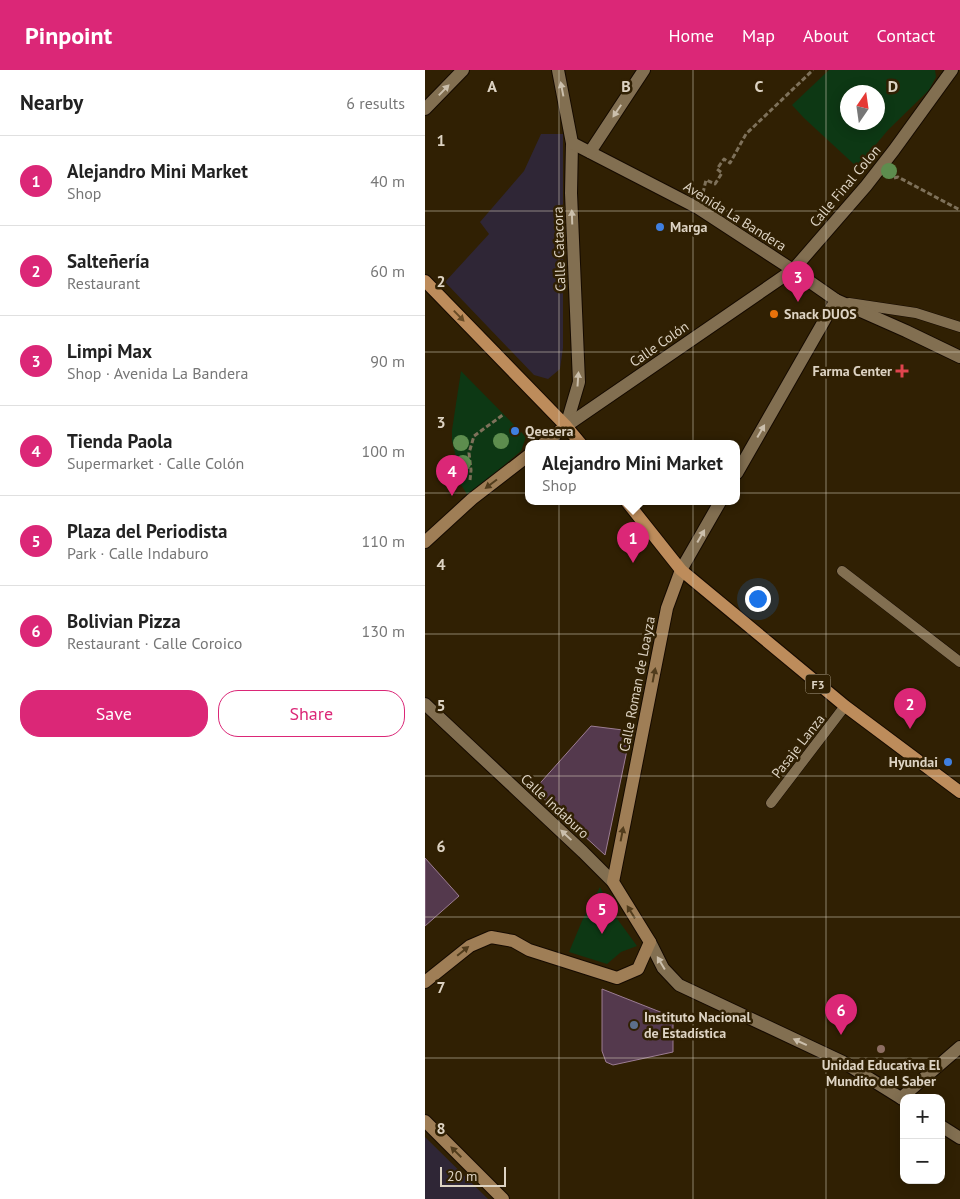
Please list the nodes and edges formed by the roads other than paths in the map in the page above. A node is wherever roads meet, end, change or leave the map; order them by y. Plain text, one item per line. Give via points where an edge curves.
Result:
1 (463, 70) edge
2 (558, 70) edge
3 (644, 70) edge
4 (950, 71) edge
5 (425, 109) edge
6 (572, 143) junction
7 (590, 152) junction
8 (793, 270) junction
9 (425, 281) edge
10 (835, 300) junction
11 (960, 327) edge
12 (960, 357) edge
13 (566, 426) junction
14 (548, 440) edge
15 (578, 440) edge
16 (525, 458) edge
17 (740, 468) edge
18 (629, 505) edge
19 (718, 505) edge
20 (425, 542) edge
21 (681, 570) junction
22 (842, 571) dead end
23 (960, 662) edge
24 (425, 704) edge
25 (845, 706) junction
26 (960, 792) edge
27 (771, 803) dead end
28 (613, 882) junction
29 (650, 942) junction
30 (425, 982) edge
31 (960, 1048) edge
32 (908, 1094) edge
33 (900, 1098) edge
34 (425, 1121) edge
35 (945, 1129) edge
36 (960, 1138) edge
37 (503, 1199) edge

5 -> 1 street
6 -> 2 street, Calle Catacora
3 -> 7 street
4 - 8 street, Calle Final Colon via 866,186
6 - 7 street, Avenida La Bandera
13 -> 6 street, Calle Catacora via 579,382
7 - 8 street, Avenida La Bandera via 698,208
8 - 10 street, Avenida La Bandera
8 - 13 street, Calle Colón
9 -> 13 main road
10 - 11 lane via 916,313
10 - 12 street, Avenida La Bandera
17 -> 10 street
13 - 14 main road, Calle Colón
13 - 15 main road
16 -> 20 main road via 471,499
18 - 21 main road, F3
21 -> 19 street, Calle Roman de Loayza
21 - 25 main road, F3
28 -> 21 main road, Calle Roman de Loayza via 667,608
22 - 23 lane
28 -> 24 street, Calle Indaburo
25 - 26 main road, F3
25 - 27 lane, Pasaje Lanza
29 -> 28 main road, Calle Indaburo
30 -> 29 main road via 470,946 491,937 617,978 638,969
33 -> 29 street via 843,1062 679,985 663,968
31 - 32 street
37 -> 34 main road
35 - 36 street

